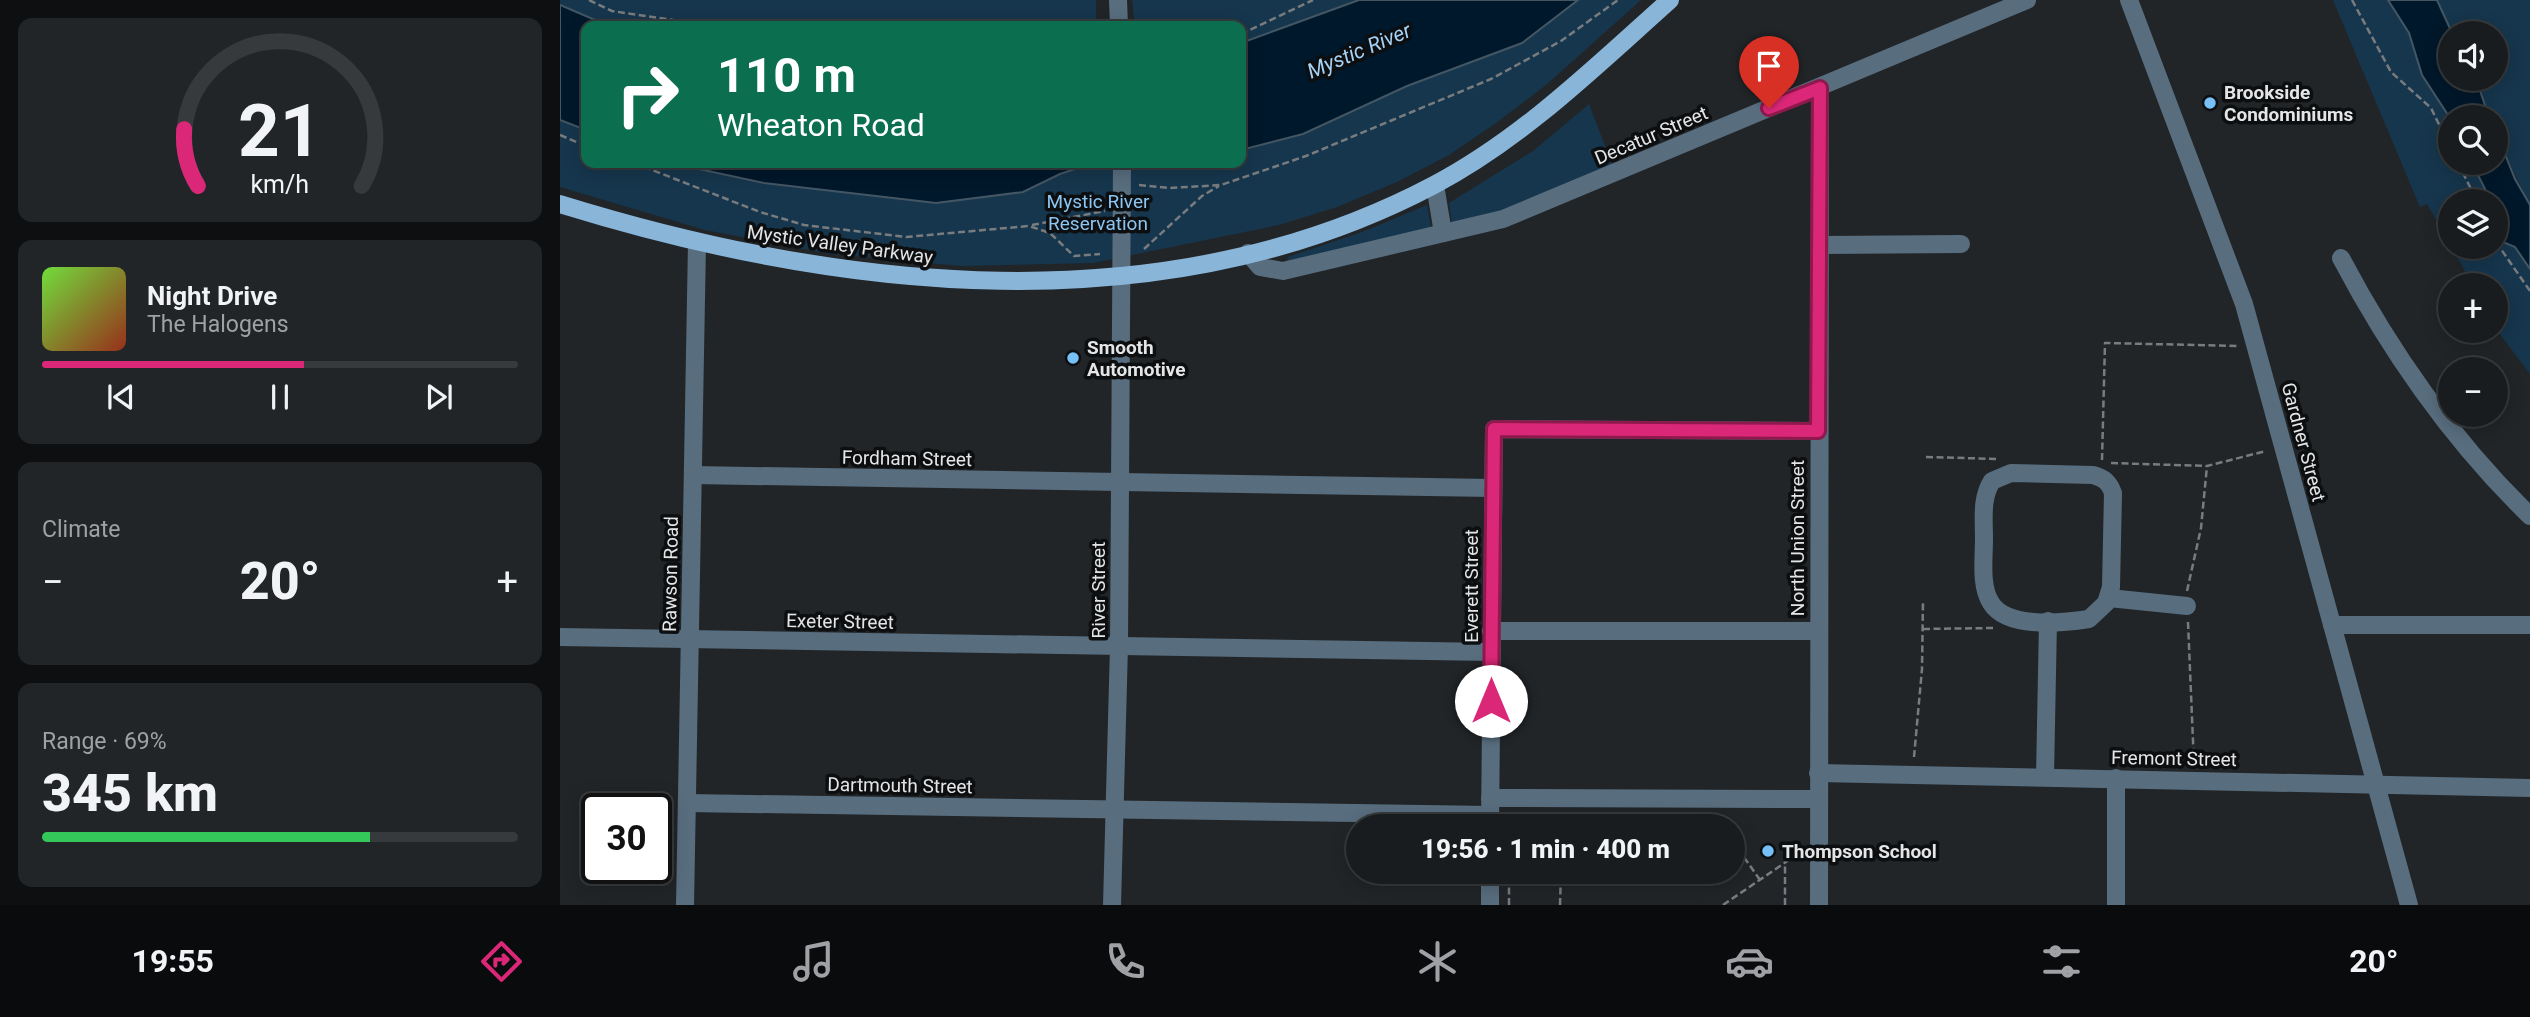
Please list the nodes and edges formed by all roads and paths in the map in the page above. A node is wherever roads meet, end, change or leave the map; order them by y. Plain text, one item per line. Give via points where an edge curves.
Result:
1 (589, 0) edge
2 (1118, 0) edge
3 (1313, 0) edge
4 (1618, 0) edge
5 (1670, 0) edge
6 (2027, 0) edge
7 (2129, 0) edge
8 (2353, 0) edge
9 (679, 21) edge
10 (1119, 21) edge
11 (1246, 32) edge
12 (1820, 88) junction
13 (2438, 125) edge
14 (560, 135) edge
15 (581, 144) edge
16 (647, 168) edge
17 (1122, 176) edge
18 (1221, 185) junction
19 (1435, 185) junction
20 (560, 204) edge
21 (1122, 210) junction
22 (1029, 226) junction
23 (1443, 233) junction
24 (697, 243) junction
25 (1961, 244) dead end
26 (1821, 245) junction
27 (1144, 249) dead end
28 (1248, 253) junction
29 (1100, 254) dead end
30 (2341, 258) dead end
31 (2508, 259) edge
32 (1123, 276) junction
33 (2530, 291) edge
34 (2255, 346) junction
35 (1818, 431) junction
36 (2283, 447) junction
37 (2102, 470) junction
38 (693, 475) junction
39 (1120, 483) junction
40 (1492, 488) junction
41 (2530, 516) edge
42 (2109, 598) junction
43 (1923, 601) dead end
44 (2187, 606) dead end
45 (2022, 620) junction
46 (2048, 621) junction
47 (2332, 625) junction
48 (2530, 625) edge
49 (1923, 629) junction
50 (1491, 631) junction
51 (1818, 631) junction
52 (560, 637) edge
53 (689, 639) junction
54 (1119, 646) junction
55 (1491, 652) junction
56 (1818, 774) junction
57 (1913, 775) junction
58 (2045, 777) junction
59 (2116, 778) junction
60 (2377, 786) junction
61 (2530, 788) edge
62 (1819, 799) junction
63 (687, 803) junction
64 (1113, 809) junction
65 (1678, 810) dead end
66 (1724, 810) dead end
67 (1490, 813) edge
68 (1683, 814) edge
69 (1714, 814) edge
70 (1805, 849) dead end
71 (1745, 859) edge
72 (1785, 863) junction
73 (1760, 880) junction
74 (1490, 884) edge
75 (1509, 884) edge
76 (1561, 884) edge
77 (685, 905) edge
78 (1112, 905) edge
79 (1490, 905) edge
80 (1509, 905) edge
81 (1560, 905) edge
82 (1723, 905) edge
83 (1785, 905) edge
84 (1819, 905) edge
85 (2116, 905) edge
86 (2409, 905) edge

1 - 9 path via 612,11
2 - 10 street
3 - 11 path
4 - 18 path via 1561,41 1468,90
5 - 19 main road, Mystic Valley Parkway via 1529,123
6 - 12 street, Decatur Street
7 - 34 street, Gardner Street via 2229,237
8 - 13 path via 2391,72 2427,104
12 - 23 street, Decatur Street via 1503,219
12 - 26 street, North Union Street
14 - 15 path
16 - 22 path via 804,225 906,237
17 - 18 path
17 - 21 street, River Street
18 - 27 path via 1202,196
19 - 23 street
19 - 28 main road, Mystic Valley Parkway via 1342,225
20 - 24 main road, Mystic Valley Parkway
21 - 22 path
21 - 32 street, River Street
22 - 29 path via 1050,233 1074,256
23 - 28 street, Decatur Street via 1311,265 1271,270 1256,264
24 - 32 main road, Mystic Valley Parkway via 816,266 915,278 1040,282
24 - 38 street, Rawson Road
25 - 26 street
26 - 35 street, North Union Street
28 - 32 main road, Mystic Valley Parkway
30 - 41 street via 2380,330 2431,402
31 - 33 path
32 - 39 street, River Street
34 - 36 street, Gardner Street
34 - 37 path via 2105,343
35 - 40 street, Everett Street via 1494,429
35 - 51 street, North Union Street
36 - 37 path via 2207,467
36 - 47 street, Gardner Street
37 - 42 street via 2113,493
37 - 45 street via 2011,472 1992,481 1986,490 1986,591 2000,613
38 - 39 street, Fordham Street
38 - 53 street, Rawson Road
39 - 40 street, Fordham Street
39 - 54 street, River Street
40 - 50 street, Everett Street
42 - 44 street
42 - 46 street via 2088,620
43 - 49 path
45 - 46 street
45 - 49 path via 1985,630
46 - 58 street
47 - 48 street
47 - 60 street, Gardner Street
49 - 57 path
50 - 51 street
50 - 55 street, Everett Street
51 - 56 street, North Union Street
52 - 53 street, Exeter Street
53 - 54 street, Exeter Street
53 - 63 street, Rawson Road
54 - 55 street, Exeter Street
54 - 64 street, River Street
55 - 67 street, Everett Street
56 - 57 street, Fremont Street
56 - 62 street, North Union Street
57 - 58 street, Fremont Street
58 - 59 street, Fremont Street
59 - 60 street, Fremont Street
59 - 85 street
60 - 61 street, Fremont Street
60 - 86 street, Gardner Street
62 - 67 street, Dartmouth Street
62 - 84 street, North Union Street
63 - 64 street, Dartmouth Street
63 - 77 street, Rawson Road
64 - 67 street, Dartmouth Street
64 - 78 street, River Street
65 - 68 path via 1690,809
66 - 69 path via 1711,810
70 - 72 path
71 - 73 path
72 - 73 path
72 - 83 path
73 - 82 path
74 - 79 street
75 - 80 path
76 - 81 path

